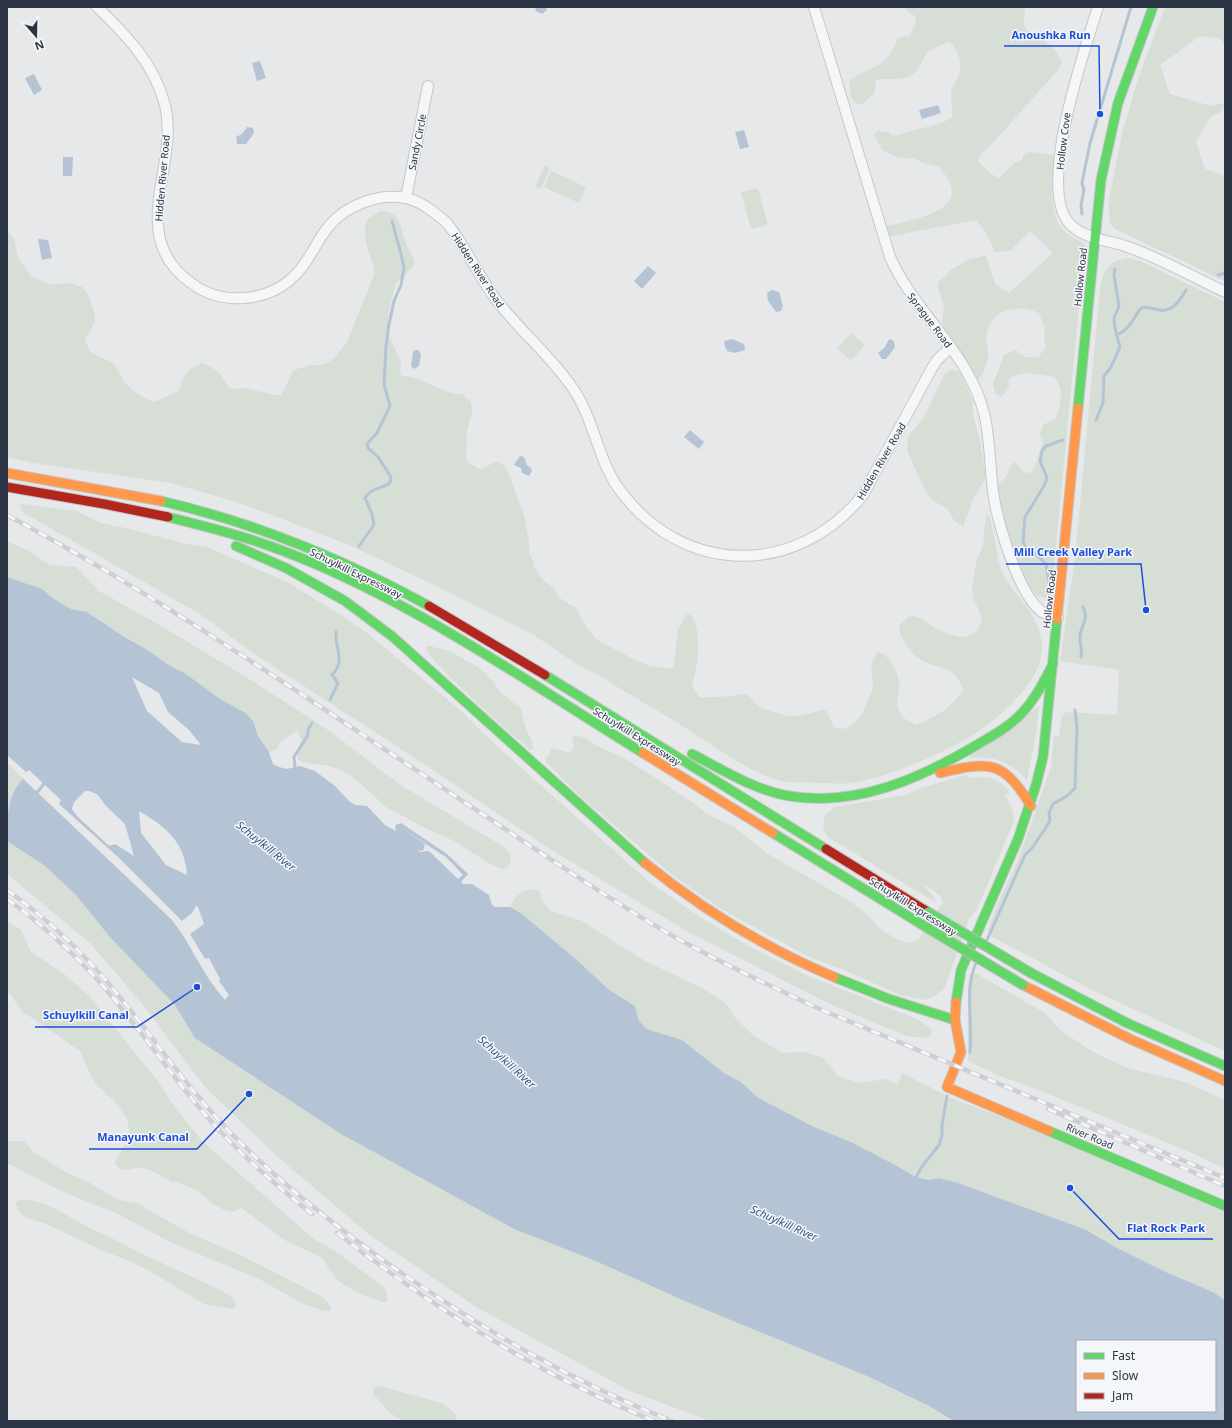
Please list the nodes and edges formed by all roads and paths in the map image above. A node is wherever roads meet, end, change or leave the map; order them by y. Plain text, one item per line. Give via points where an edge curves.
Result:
1 (97, 7) edge
2 (814, 7) edge
3 (1098, 7) edge
4 (1153, 7) edge
5 (428, 86) dead end
6 (406, 198) junction
7 (1095, 238) junction
8 (1225, 292) edge
9 (950, 347) junction
10 (7, 473) edge
11 (7, 487) edge
12 (189, 521) junction
13 (1058, 617) junction
14 (1052, 664) junction
15 (568, 690) junction
16 (910, 781) junction
17 (1031, 806) junction
18 (955, 1020) junction
19 (1225, 1066) edge
20 (1225, 1081) edge
21 (947, 1088) joint
22 (1225, 1206) edge

1 - 6 street, Hidden River Road via 139,50 157,82 165,106 166,119 157,214 160,239 175,268 200,290 212,295 238,299 267,293 289,281 299,272 330,225 345,213 361,203 396,197
2 - 9 street, Sprague Road via 890,257 908,291
3 - 7 street, Hollow Cove via 1066,110 1058,190 1060,206 1066,221 1076,230
4 - 7 main road, Hollow Road via 1124,84 1113,123 1102,180
5 - 6 street, Sandy Circle
6 - 9 street, Hidden River Road via 429,209 447,223 497,301 567,380 589,417 612,476 626,499 658,529 679,542 706,551 748,556 780,551 817,537 839,521 863,495 932,368
7 - 8 street, Hollow Cove via 1130,247
7 - 13 main road, Hollow Road
9 - 13 street, Sprague Road via 972,380 982,406 995,504 1006,547 1036,606 1041,612
10 - 15 main road, Schuylkill Expressway via 166,501 283,536 389,584
11 - 12 main road, Schuylkill Expressway
12 - 18 main road via 286,568 362,613 399,642 619,840 675,886 716,915 779,950 838,978 912,1007
12 - 20 main road, Schuylkill Expressway, bridge via 264,544 301,559 408,610 1023,985 1130,1040
13 - 14 main road, Hollow Road
14 - 16 main road via 1033,700 1006,727
14 - 17 main road, Hollow Road via 1043,757
15 - 16 main road via 752,784 776,793 807,798 852,797
15 - 19 main road, Schuylkill Expressway, bridge via 1031,973 1127,1023
16 - 17 main road via 960,768 990,766 1012,776
17 - 18 main road, Hollow Road via 961,970
18 - 21 main road, Hollow Road via 961,1052
21 - 22 main road, River Road

